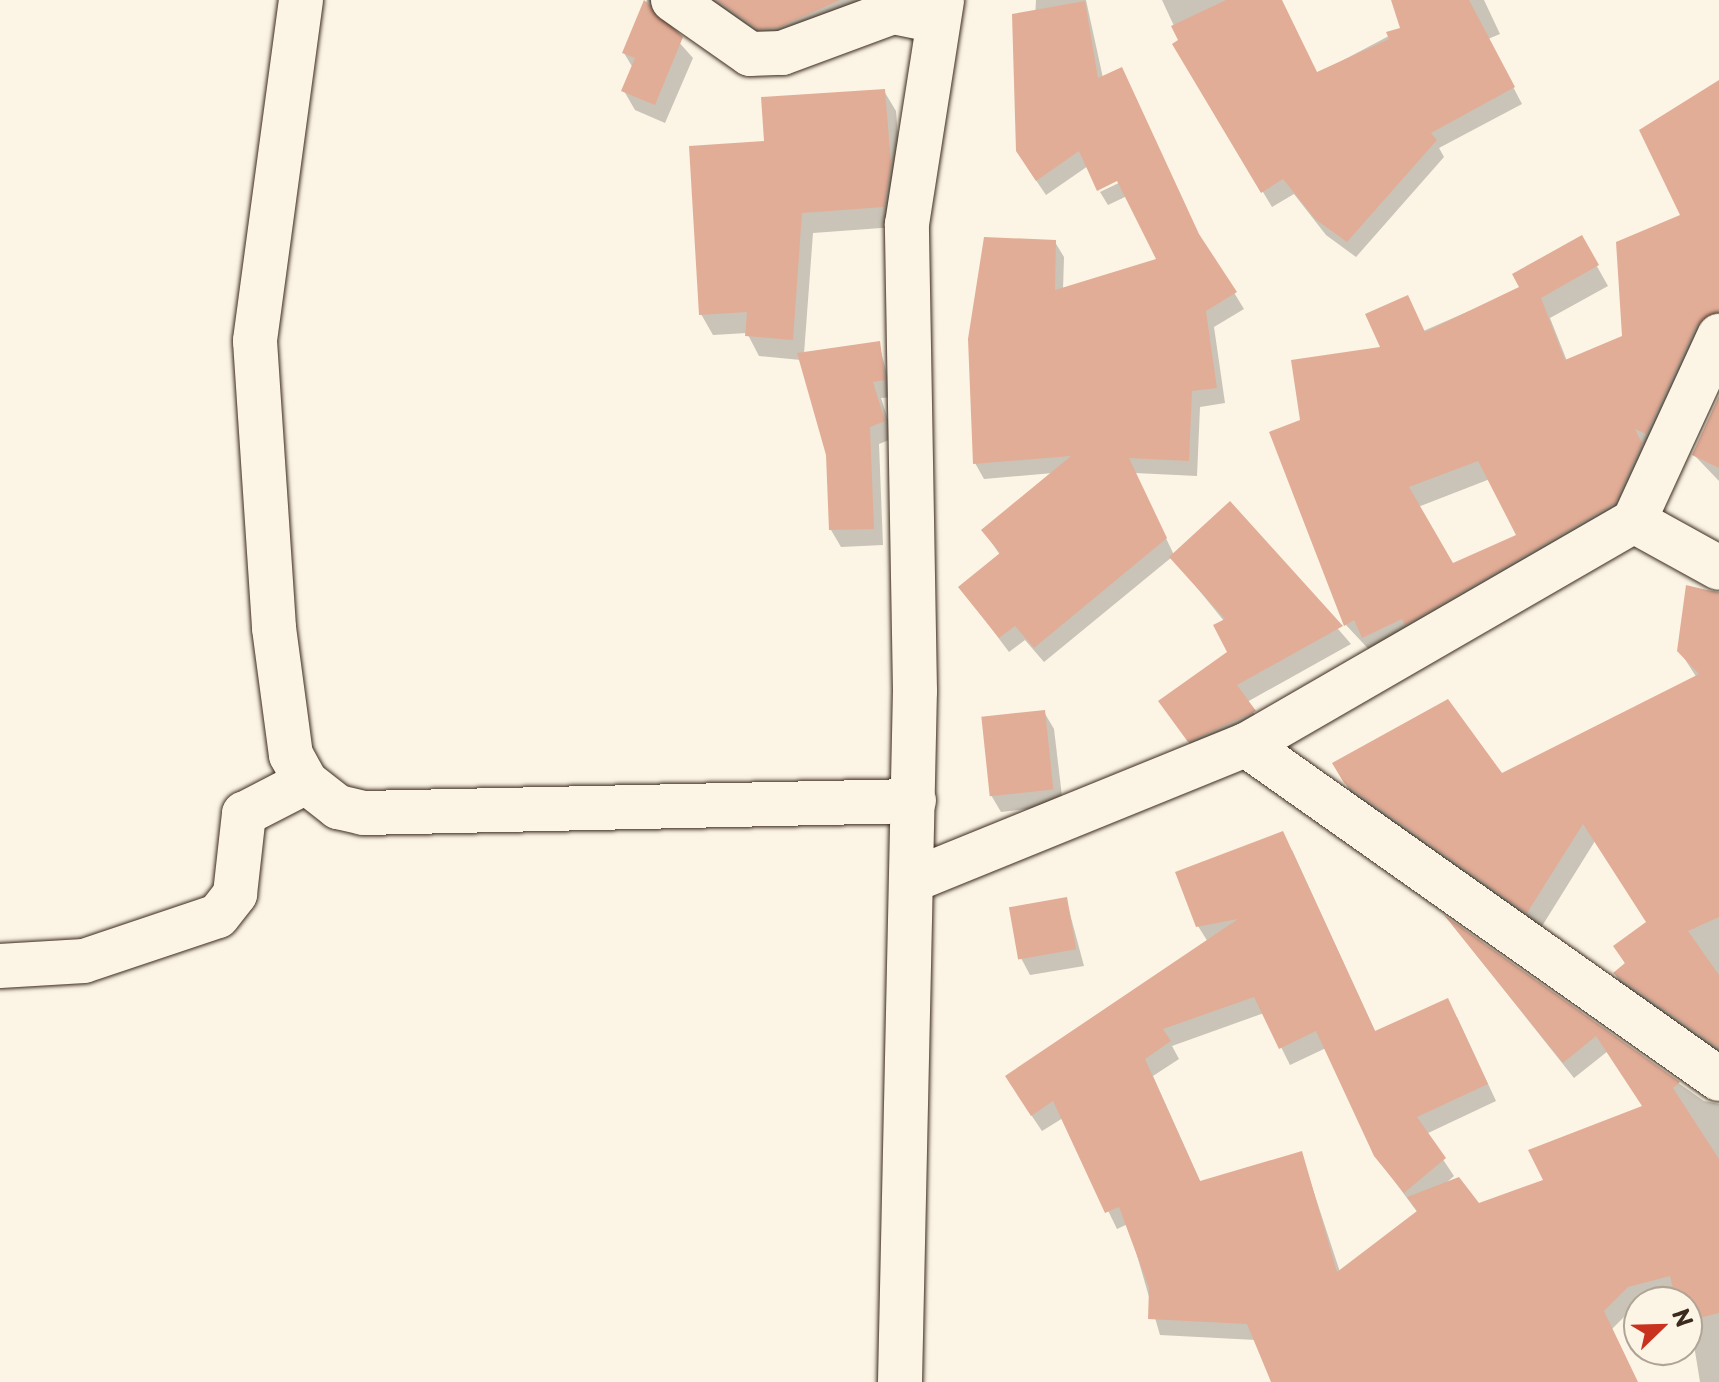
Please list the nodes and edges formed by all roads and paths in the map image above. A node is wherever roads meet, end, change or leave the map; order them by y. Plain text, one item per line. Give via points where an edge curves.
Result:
1 (301, 0) edge
2 (673, 0) edge
3 (939, 11) edge
4 (1719, 336) edge
5 (1634, 521) junction
6 (1719, 568) edge
7 (1246, 745) junction
8 (306, 782) junction
9 (914, 801) junction
10 (913, 880) junction
11 (0, 966) edge
12 (1719, 1079) edge
13 (900, 1382) edge

1 - 8 street via 255,341 274,628 291,755
2 - 3 street via 750,54 782,53 893,12
3 - 9 street via 907,224
4 - 5 street
5 - 6 street
5 - 7 street
7 - 10 street
7 - 12 street
8 - 9 street via 338,807 363,813
8 - 11 street via 244,814 235,894 218,916 84,961
9 - 10 street
10 - 13 street

